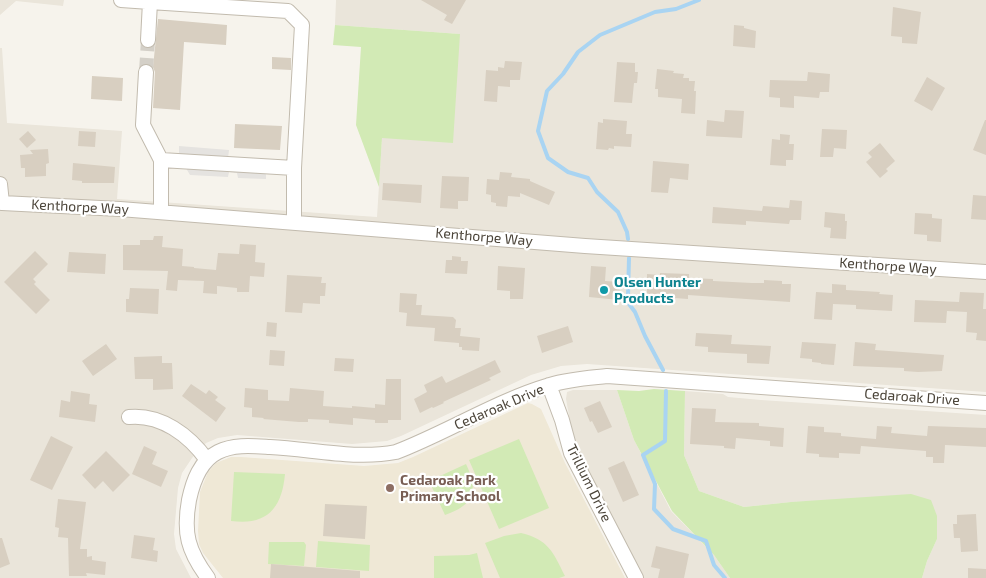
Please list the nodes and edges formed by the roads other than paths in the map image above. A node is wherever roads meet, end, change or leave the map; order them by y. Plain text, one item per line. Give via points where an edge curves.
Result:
1 (121, 0) edge
2 (150, 2) junction
3 (148, 40) tunnel mouth
4 (146, 72) tunnel mouth
5 (161, 160) junction
6 (294, 168) junction
7 (0, 184) edge
8 (161, 212) junction
9 (294, 222) junction
10 (986, 272) edge
11 (549, 385) junction
12 (986, 403) edge
13 (129, 418) dead end
14 (207, 460) junction
15 (208, 578) edge
16 (636, 578) edge

1 - 2 street
2 - 3 street
2 - 6 street via 288,11 302,25
4 - 5 street via 143,125
5 - 6 street
5 - 8 street
6 - 9 street
7 - 8 street, Kenthorpe Way via 2,203
8 - 9 street, Kenthorpe Way
9 - 10 street, Kenthorpe Way
11 - 12 street, Cedaroak Drive via 607,376
11 - 14 street, Cedaroak Drive via 396,452 363,456 233,447
11 - 16 street, Trillium Drive via 571,453
13 - 14 street via 152,419 176,430 188,438
14 - 15 street via 190,492 187,532 191,550

